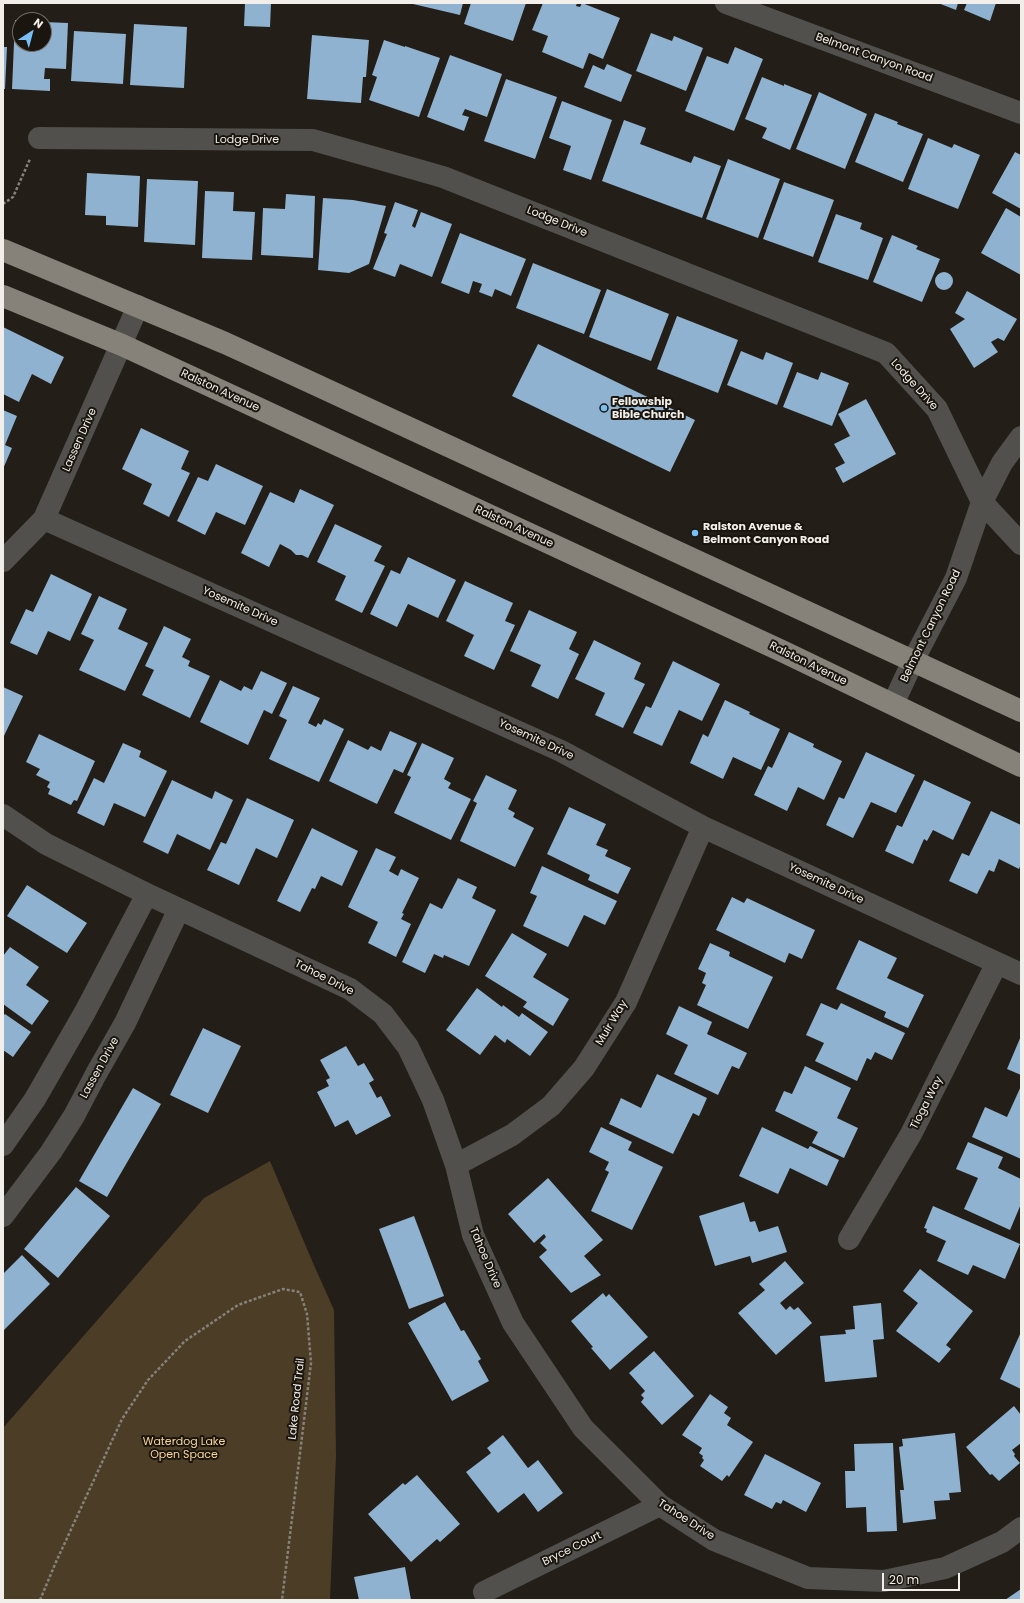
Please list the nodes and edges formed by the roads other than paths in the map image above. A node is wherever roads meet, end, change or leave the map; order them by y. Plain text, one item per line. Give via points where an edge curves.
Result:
1 (726, 3) edge
2 (1021, 113) edge
3 (39, 138) road end
4 (3, 250) edge
5 (3, 296) edge
6 (138, 306) junction
7 (122, 345) junction
8 (1021, 436) edge
9 (982, 502) junction
10 (44, 519) junction
11 (1021, 544) edge
12 (3, 561) edge
13 (913, 660) junction
14 (893, 704) junction
15 (1021, 711) edge
16 (1021, 766) edge
17 (3, 815) edge
18 (704, 827) junction
19 (147, 894) junction
20 (179, 909) junction
21 (997, 963) junction
22 (1021, 974) edge
23 (3, 1145) edge
24 (456, 1165) junction
25 (3, 1216) edge
26 (849, 1239) dead end
27 (660, 1505) junction
28 (1021, 1528) edge
29 (484, 1592) dead end

1 - 2 street, Belmont Canyon Road
3 - 9 street, Lodge Drive via 313,140 443,177 886,354 937,409
4 - 6 main road
5 - 7 main road, Ralston Avenue
6 - 7 street, Lassen Drive
6 - 13 main road via 284,370
7 - 10 street, Lassen Drive
7 - 14 main road, Ralston Avenue
8 - 9 street, Belmont Canyon Road via 1002,463
9 - 11 street
9 - 13 street, Belmont Canyon Road via 956,578
10 - 12 street, Lassen Drive
10 - 18 street, Yosemite Drive via 561,751
13 - 14 street, Belmont Canyon Road
13 - 15 main road
14 - 16 main road, Ralston Avenue
17 - 19 street, Tahoe Drive via 46,844
18 - 21 street, Yosemite Drive
18 - 24 street, Muir Way via 626,1002 584,1068 551,1106 512,1136
19 - 20 street, Tahoe Drive
19 - 23 street via 85,1012 35,1099
20 - 24 street, Tahoe Drive via 350,989 383,1014 408,1047 433,1100
20 - 25 street, Lassen Drive via 125,1023 74,1116 51,1152
21 - 22 street, Yosemite Drive
21 - 26 street, Tioga Way via 911,1134
24 - 27 street, Tahoe Drive via 473,1235 514,1323 583,1428
27 - 28 street, Tahoe Drive via 714,1540 808,1578 884,1581 945,1568 1002,1542
27 - 29 street, Bryce Court

